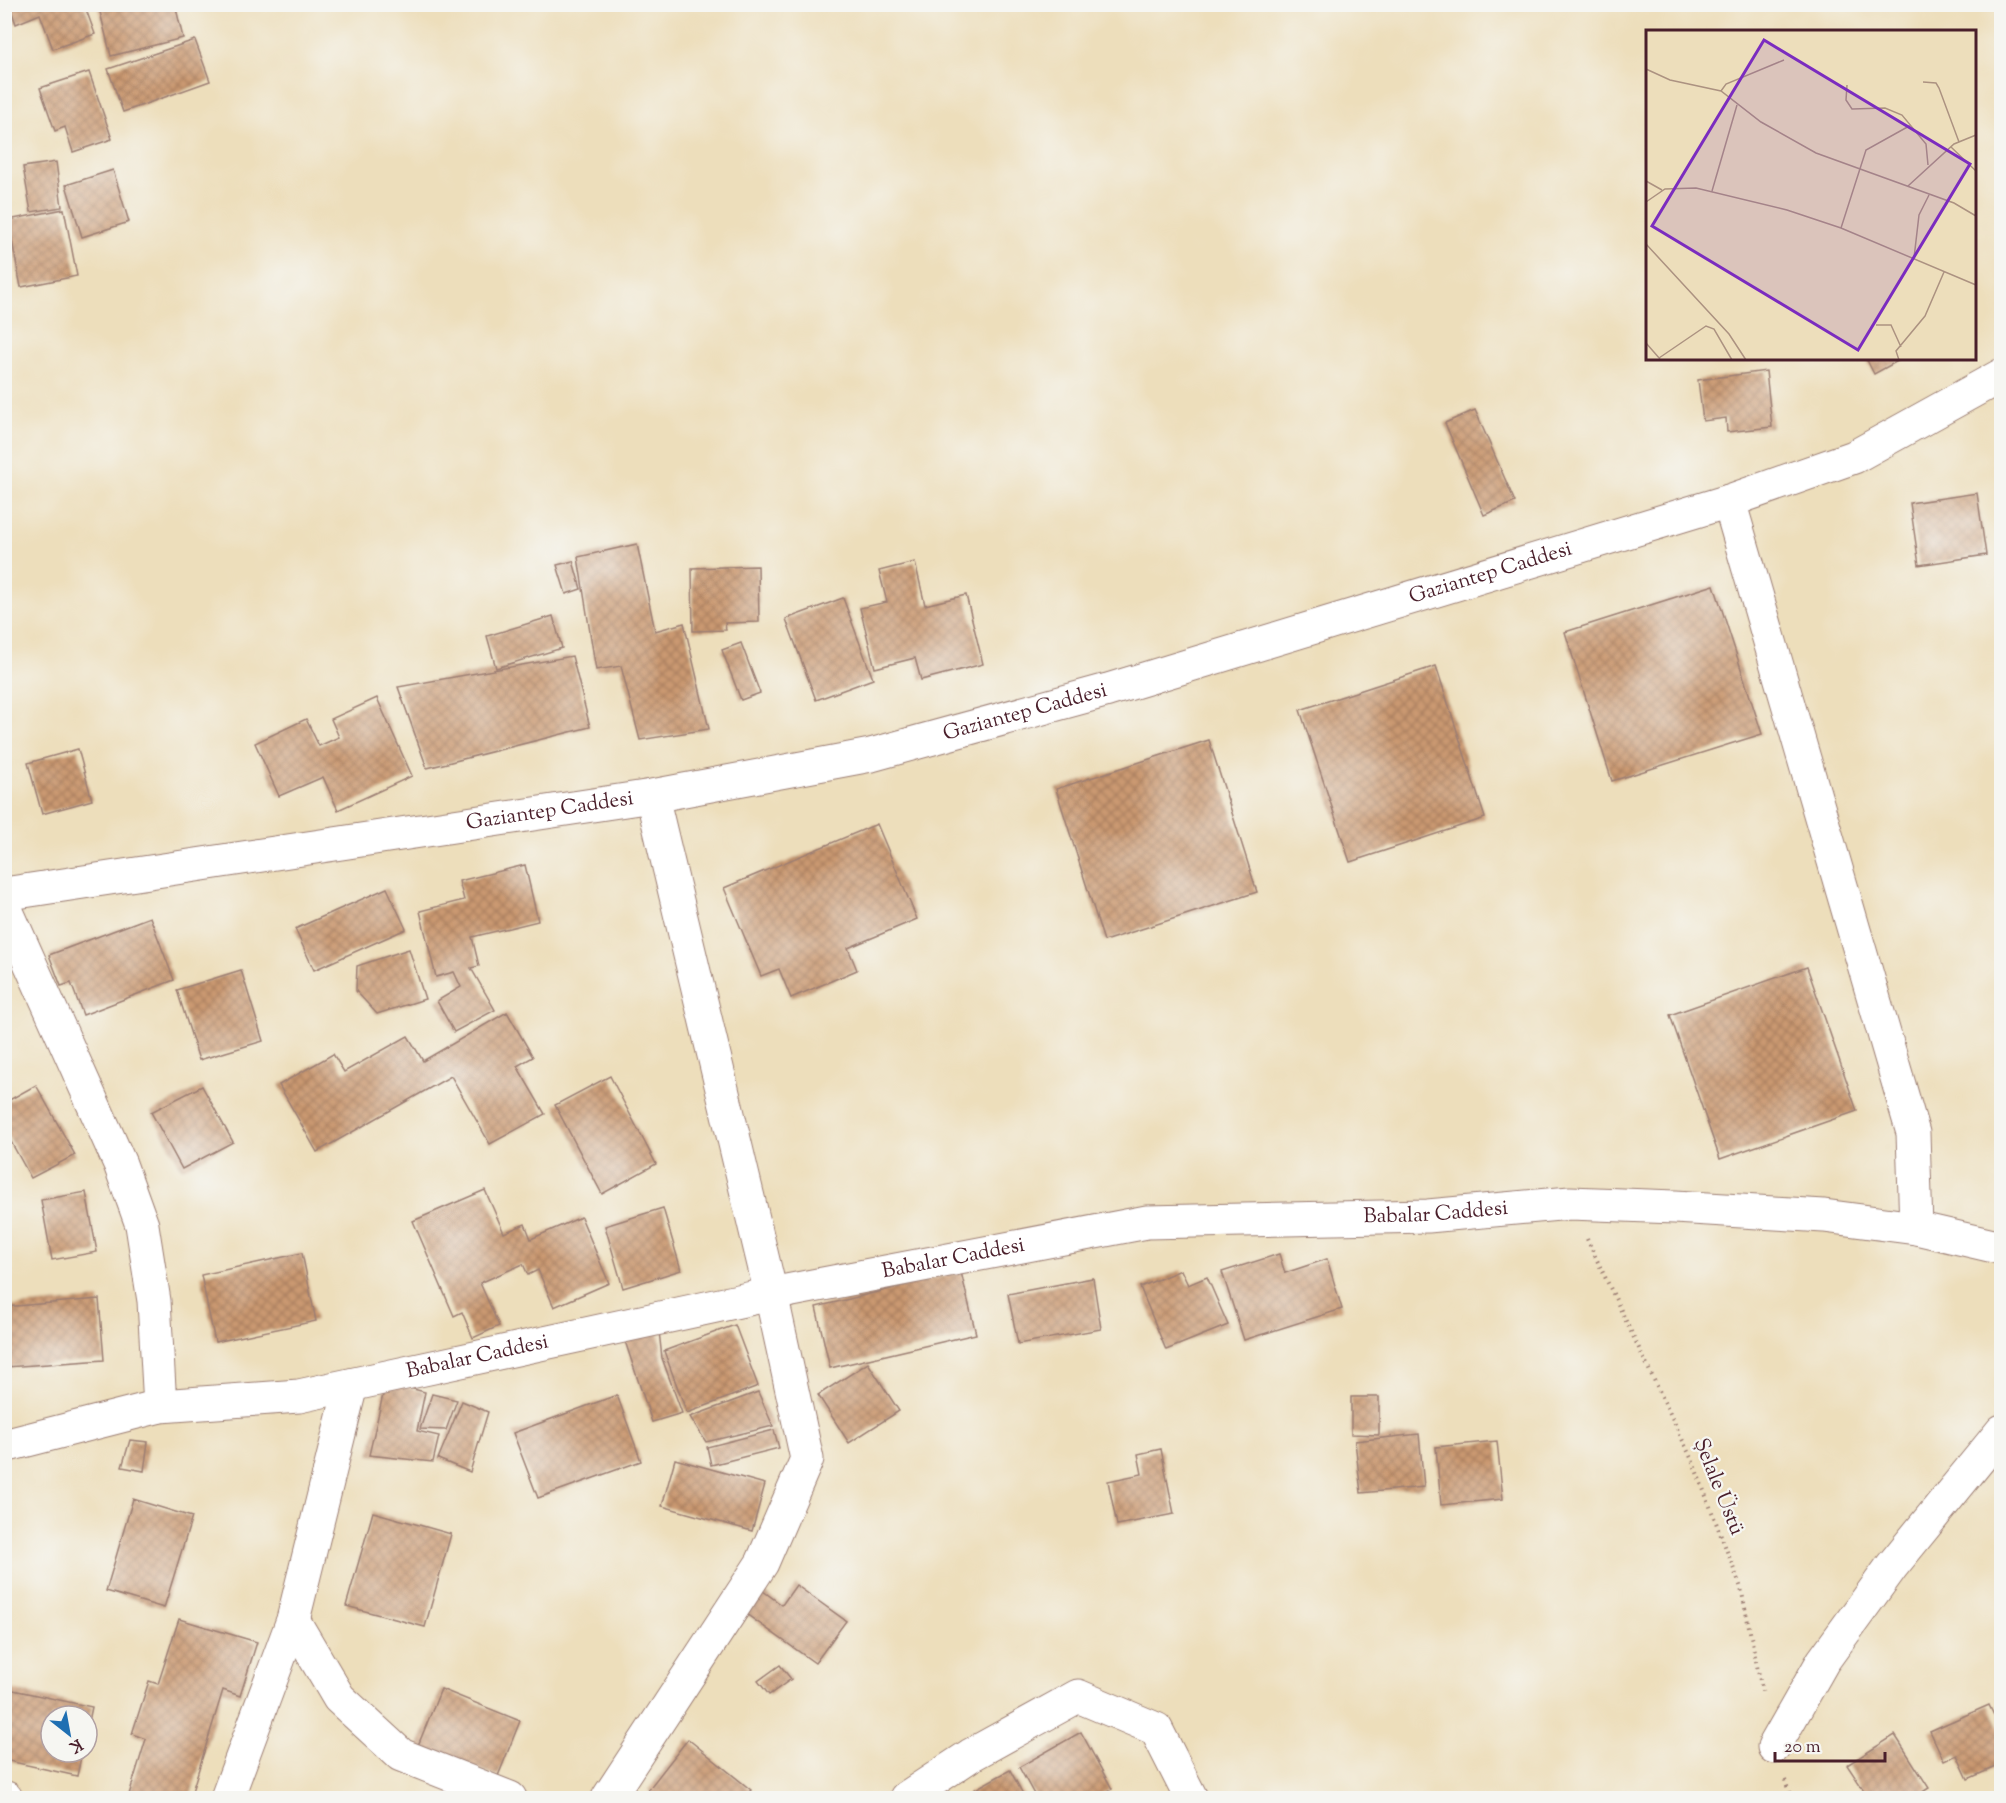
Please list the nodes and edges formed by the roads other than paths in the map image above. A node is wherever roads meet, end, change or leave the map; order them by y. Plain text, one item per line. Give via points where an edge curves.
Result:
1 (2001, 375) edge
2 (1729, 501) junction
3 (652, 796) junction
4 (4, 894) edge
5 (4, 905) edge
6 (1916, 1228) junction
7 (2001, 1248) edge
8 (771, 1294) junction
9 (351, 1385) junction
10 (160, 1406) junction
11 (2001, 1431) edge
12 (4, 1446) edge
13 (293, 1620) junction
14 (1774, 1747) road end
15 (227, 1798) edge
16 (510, 1798) edge
17 (608, 1798) edge
18 (906, 1798) edge
19 (1191, 1798) edge

1 - 2 street, Gaziantep Caddesi via 1854,457
2 - 3 street, Gaziantep Caddesi via 1017,715 871,754
2 - 6 street via 1913,1133
3 - 4 street, Gaziantep Caddesi
3 - 8 street
5 - 10 street via 120,1164 142,1225 154,1301
6 - 7 street, Babalar Caddesi
6 - 8 street, Babalar Caddesi via 1824,1216 1570,1203 1428,1216 1147,1222
8 - 9 street, Babalar Caddesi
8 - 17 street via 807,1459 762,1563
9 - 10 street, Babalar Caddesi via 298,1396
9 - 13 street
10 - 12 street, Babalar Caddesi
11 - 14 street via 1892,1566 1823,1661
13 - 15 street
13 - 16 street via 339,1698 401,1755
18 - 19 street via 971,1755 1078,1696 1156,1729

